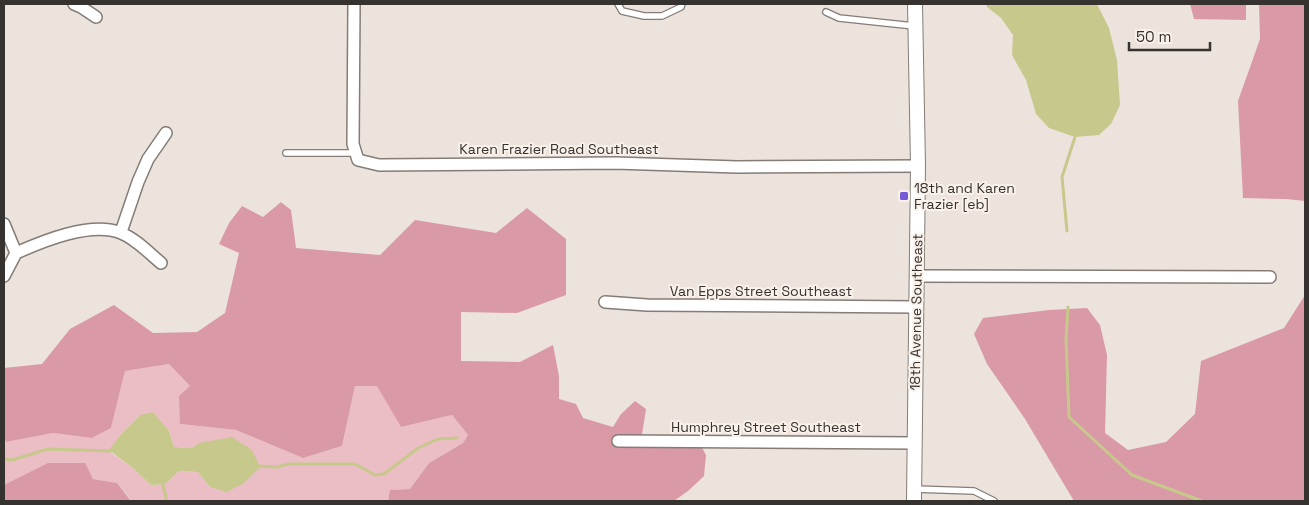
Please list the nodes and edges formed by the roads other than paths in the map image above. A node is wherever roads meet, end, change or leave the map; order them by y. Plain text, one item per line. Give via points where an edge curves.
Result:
1 (74, 4) edge
2 (354, 4) edge
3 (618, 4) edge
4 (682, 4) edge
5 (916, 4) edge
6 (826, 12) dead end
7 (96, 17) dead end
8 (916, 26) junction
9 (166, 133) dead end
10 (286, 153) dead end
11 (356, 153) junction
12 (918, 166) junction
13 (4, 224) edge
14 (120, 232) junction
15 (16, 253) junction
16 (161, 264) dead end
17 (4, 276) edge
18 (917, 276) junction
19 (1270, 277) dead end
20 (606, 302) dead end
21 (916, 307) junction
22 (618, 441) dead end
23 (914, 443) junction
24 (914, 495) edge
25 (994, 501) edge

1 - 7 street
2 - 11 street via 353,144
3 - 4 lane via 622,11 662,16 681,8
5 - 8 street, 18th Avenue Southeast
6 - 8 lane via 839,18
8 - 12 street, 18th Avenue Southeast
9 - 14 street via 148,159
10 - 11 lane
11 - 12 street, Karen Frazier Road Southeast via 358,160 380,165
12 - 18 street, 18th Avenue Southeast
13 - 15 street
14 - 15 street via 84,231 53,237
14 - 16 street
15 - 17 street
18 - 19 street
18 - 21 street, 18th Avenue Southeast
20 - 21 street, Van Epps Street Southeast
21 - 23 street, 18th Avenue Southeast
22 - 23 street, Humphrey Street Southeast
23 - 24 street, 18th Avenue Southeast
24 - 25 lane via 974,490

